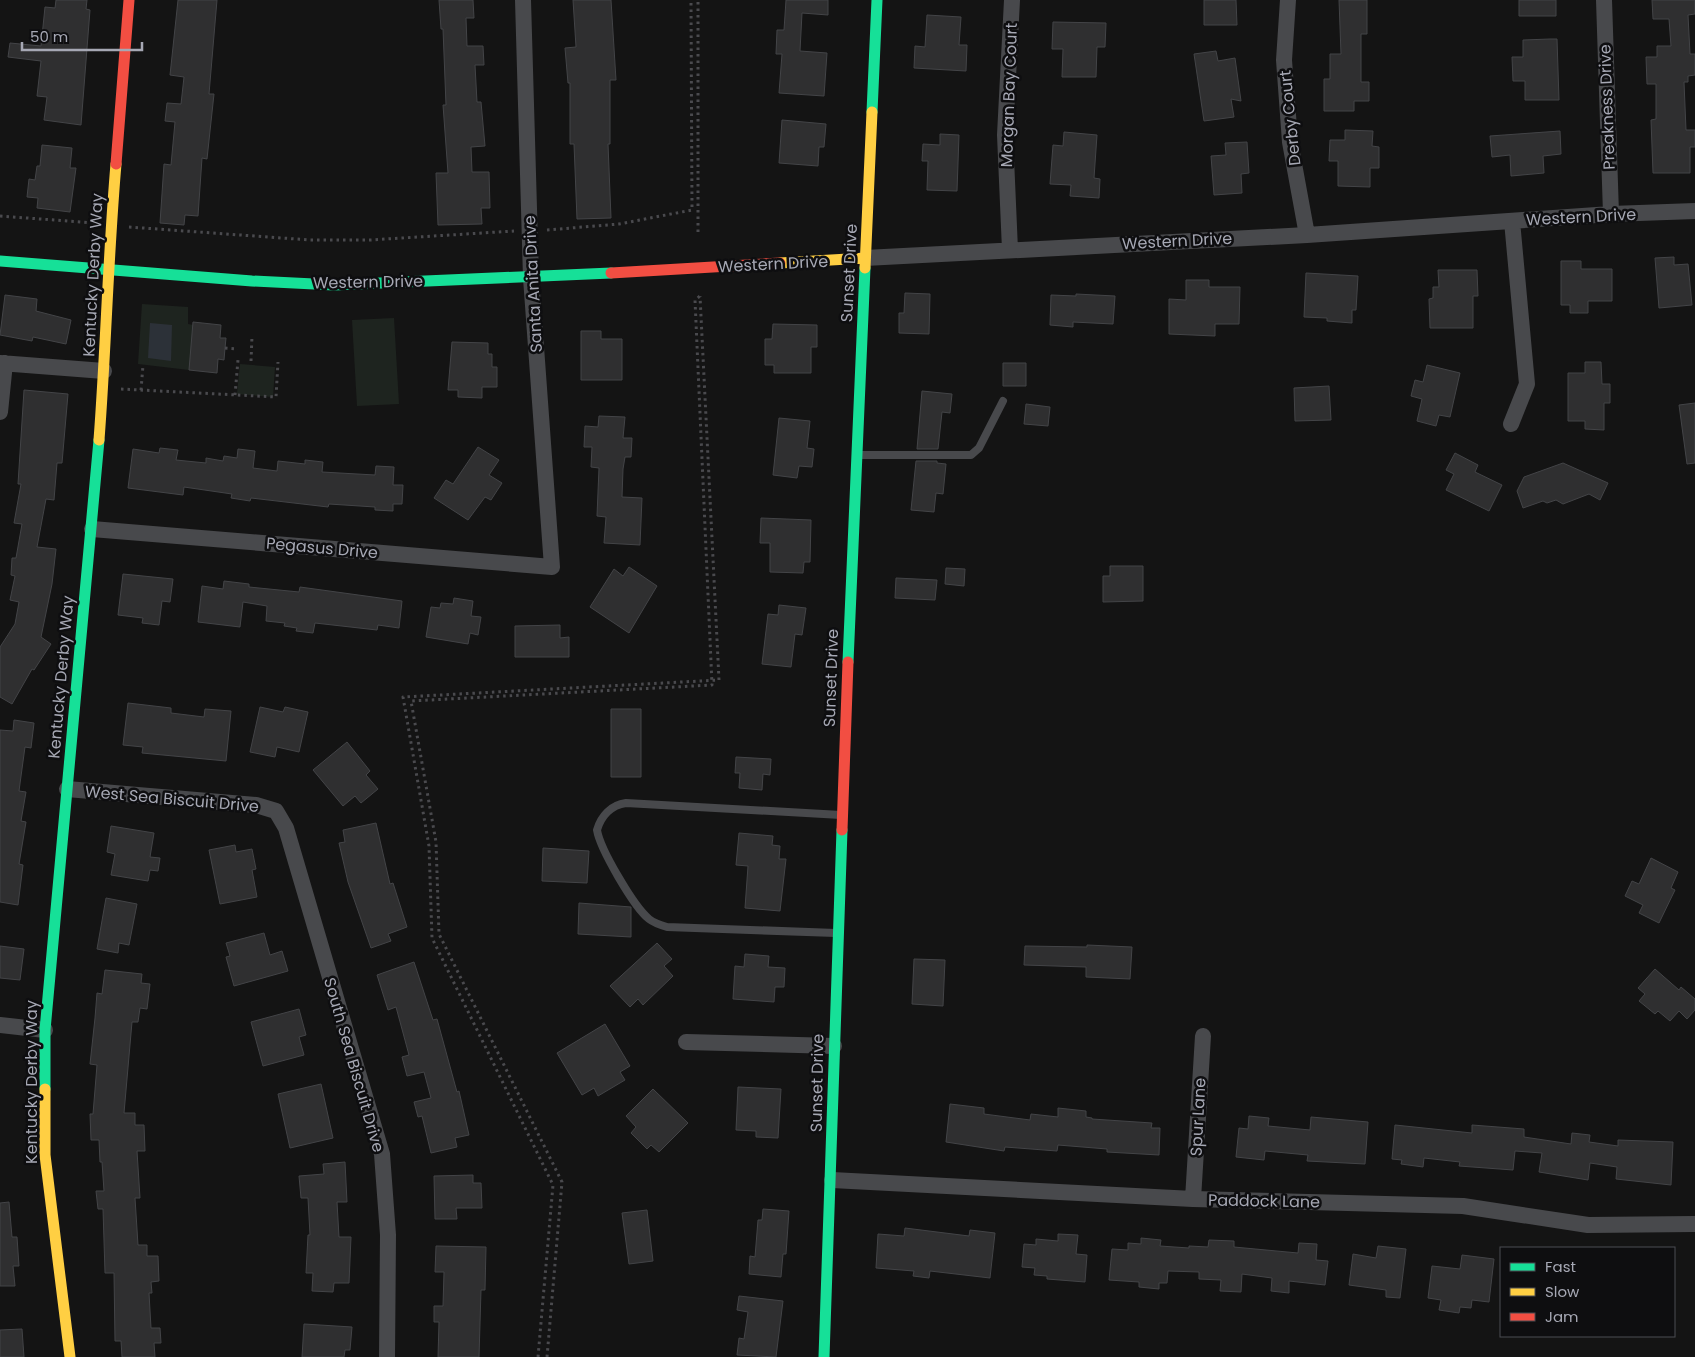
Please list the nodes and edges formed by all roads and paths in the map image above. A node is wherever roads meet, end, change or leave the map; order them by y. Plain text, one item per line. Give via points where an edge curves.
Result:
1 (129, 0) edge
2 (523, 0) edge
3 (691, 0) edge
4 (698, 0) edge
5 (877, 0) edge
6 (1012, 0) edge
7 (1288, 0) edge
8 (1604, 0) edge
9 (1695, 211) edge
10 (1611, 214) junction
11 (0, 216) edge
12 (1512, 221) junction
13 (99, 224) dead end
14 (128, 227) dead end
15 (546, 230) dead end
16 (520, 231) dead end
17 (698, 232) dead end
18 (1307, 234) junction
19 (1010, 250) junction
20 (865, 258) junction
21 (0, 261) edge
22 (106, 269) junction
23 (531, 278) junction
24 (252, 336) dead end
25 (225, 348) dead end
26 (238, 349) dead end
27 (238, 360) dead end
28 (251, 361) dead end
29 (278, 362) dead end
30 (3, 363) edge
31 (143, 365) dead end
32 (104, 372) junction
33 (121, 389) dead end
34 (141, 390) junction
35 (235, 395) junction
36 (1003, 401) dead end
37 (0, 412) edge
38 (1512, 424) dead end
39 (857, 455) junction
40 (92, 529) junction
41 (552, 567) joint
42 (712, 681) junction
43 (67, 789) junction
44 (276, 810) joint
45 (842, 815) junction
46 (838, 933) junction
47 (0, 1025) edge
48 (44, 1030) junction
49 (1203, 1036) dead end
50 (686, 1042) dead end
51 (834, 1046) junction
52 (832, 1180) junction
53 (1193, 1199) junction
54 (1695, 1224) edge
55 (70, 1357) edge
56 (387, 1357) edge
57 (538, 1357) edge
58 (547, 1357) edge
59 (824, 1357) edge

1 - 22 street, Kentucky Derby Way
2 - 23 street, Santa Anita Drive
3 - 15 path via 692,210 619,224
4 - 17 path
5 - 20 street, Sunset Drive
6 - 19 street, Morgan Bay Court via 1005,135
7 - 18 street, Derby Court via 1284,60 1290,142
8 - 10 street, Preakness Drive
9 - 10 street, Western Drive
10 - 12 street, Western Drive
11 - 13 path
12 - 18 street, Western Drive
12 - 38 street via 1527,384
14 - 16 path via 310,240 370,240
18 - 19 street, Western Drive
19 - 20 street, Western Drive
20 - 23 street, Western Drive
20 - 39 street, Sunset Drive
21 - 22 street, Western Drive
22 - 23 street, Western Drive via 334,285
22 - 32 street, Kentucky Derby Way
23 - 41 street, Santa Anita Drive
24 - 28 path
25 - 26 path
27 - 35 path
29 - 35 path via 276,398
30 - 32 street
30 - 37 street
31 - 34 path
32 - 40 street, Kentucky Derby Way
33 - 34 path
34 - 35 path
36 - 39 lane via 979,448 971,455
39 - 45 street, Sunset Drive
40 - 41 street, Pegasus Drive
40 - 43 street, Kentucky Derby Way
42 - 42 path via 718,680 700,296 695,300
42 - 57 path via 402,697 430,846 432,938 553,1185
42 - 58 path via 712,685 411,701 436,842 439,934 562,1182
43 - 44 street, West Sea Biscuit Drive via 256,805
43 - 48 street, Kentucky Derby Way
44 - 56 street, South Sea Biscuit Drive via 286,828 382,1154 388,1235
45 - 46 street, Sunset Drive
45 - 46 lane via 626,803 604,815 597,830 604,852 643,913 658,925
46 - 51 street, Sunset Drive
47 - 48 street
48 - 55 street, Kentucky Derby Way via 45,1154
49 - 53 street, Spur Lane
50 - 51 street
51 - 52 street, Sunset Drive
52 - 53 street, Paddock Lane
52 - 59 street, Sunset Drive
53 - 54 street, Paddock Lane via 1463,1206 1588,1225

